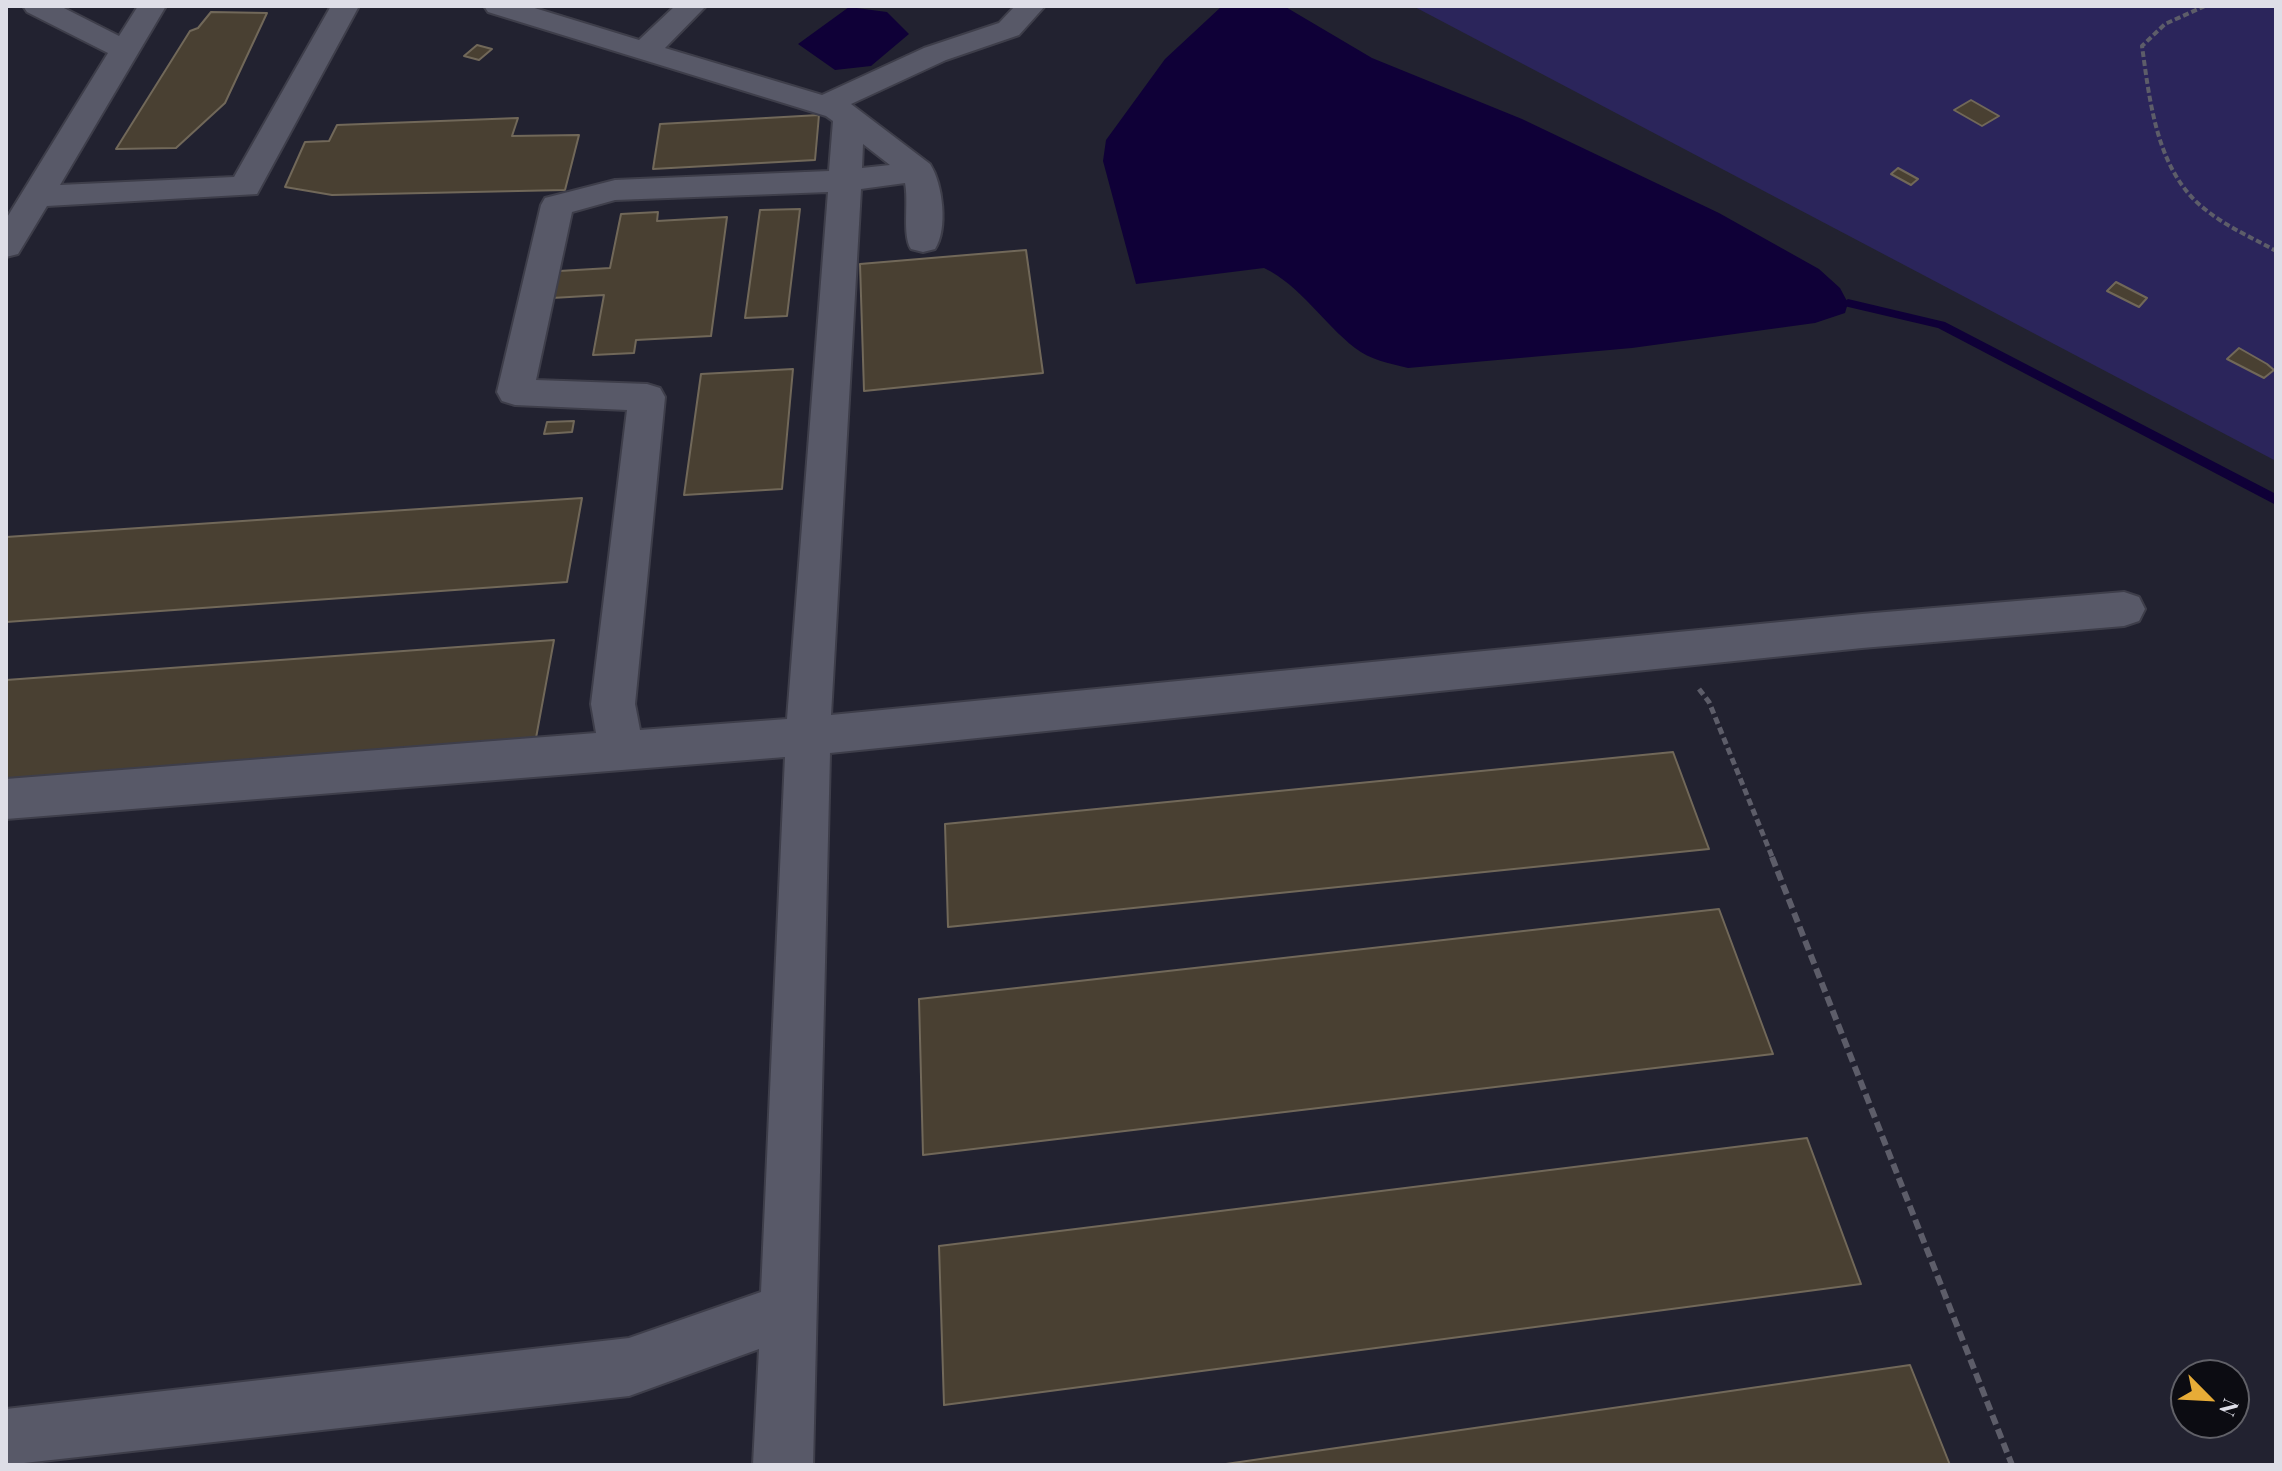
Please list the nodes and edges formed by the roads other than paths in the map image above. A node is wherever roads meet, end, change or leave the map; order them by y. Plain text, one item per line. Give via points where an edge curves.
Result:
1 (37, 6) edge
2 (152, 6) edge
3 (345, 6) edge
4 (498, 6) edge
5 (692, 6) edge
6 (1031, 6) edge
7 (125, 50) junction
8 (644, 51) junction
9 (836, 113) junction
10 (919, 171) junction
11 (845, 181) junction
12 (36, 196) junction
13 (923, 241) dead end
14 (6, 246) edge
15 (2124, 609) dead end
16 (808, 736) junction
17 (621, 749) junction
18 (6, 799) edge
19 (788, 1311) junction
20 (6, 1438) edge
21 (783, 1465) edge

1 - 7 street
2 - 7 street
3 - 12 street via 245,187
4 - 8 street
5 - 8 street
6 - 9 street via 1009,29 935,54
7 - 12 street
8 - 9 street
9 - 10 street
9 - 11 street
10 - 11 street
10 - 13 street via 925,202
11 - 16 street
11 - 17 street via 615,190 557,205 515,392 647,397 613,704
12 - 14 street
15 - 16 street
16 - 17 street
16 - 19 street
17 - 18 street
19 - 20 street via 629,1367
19 - 21 street

